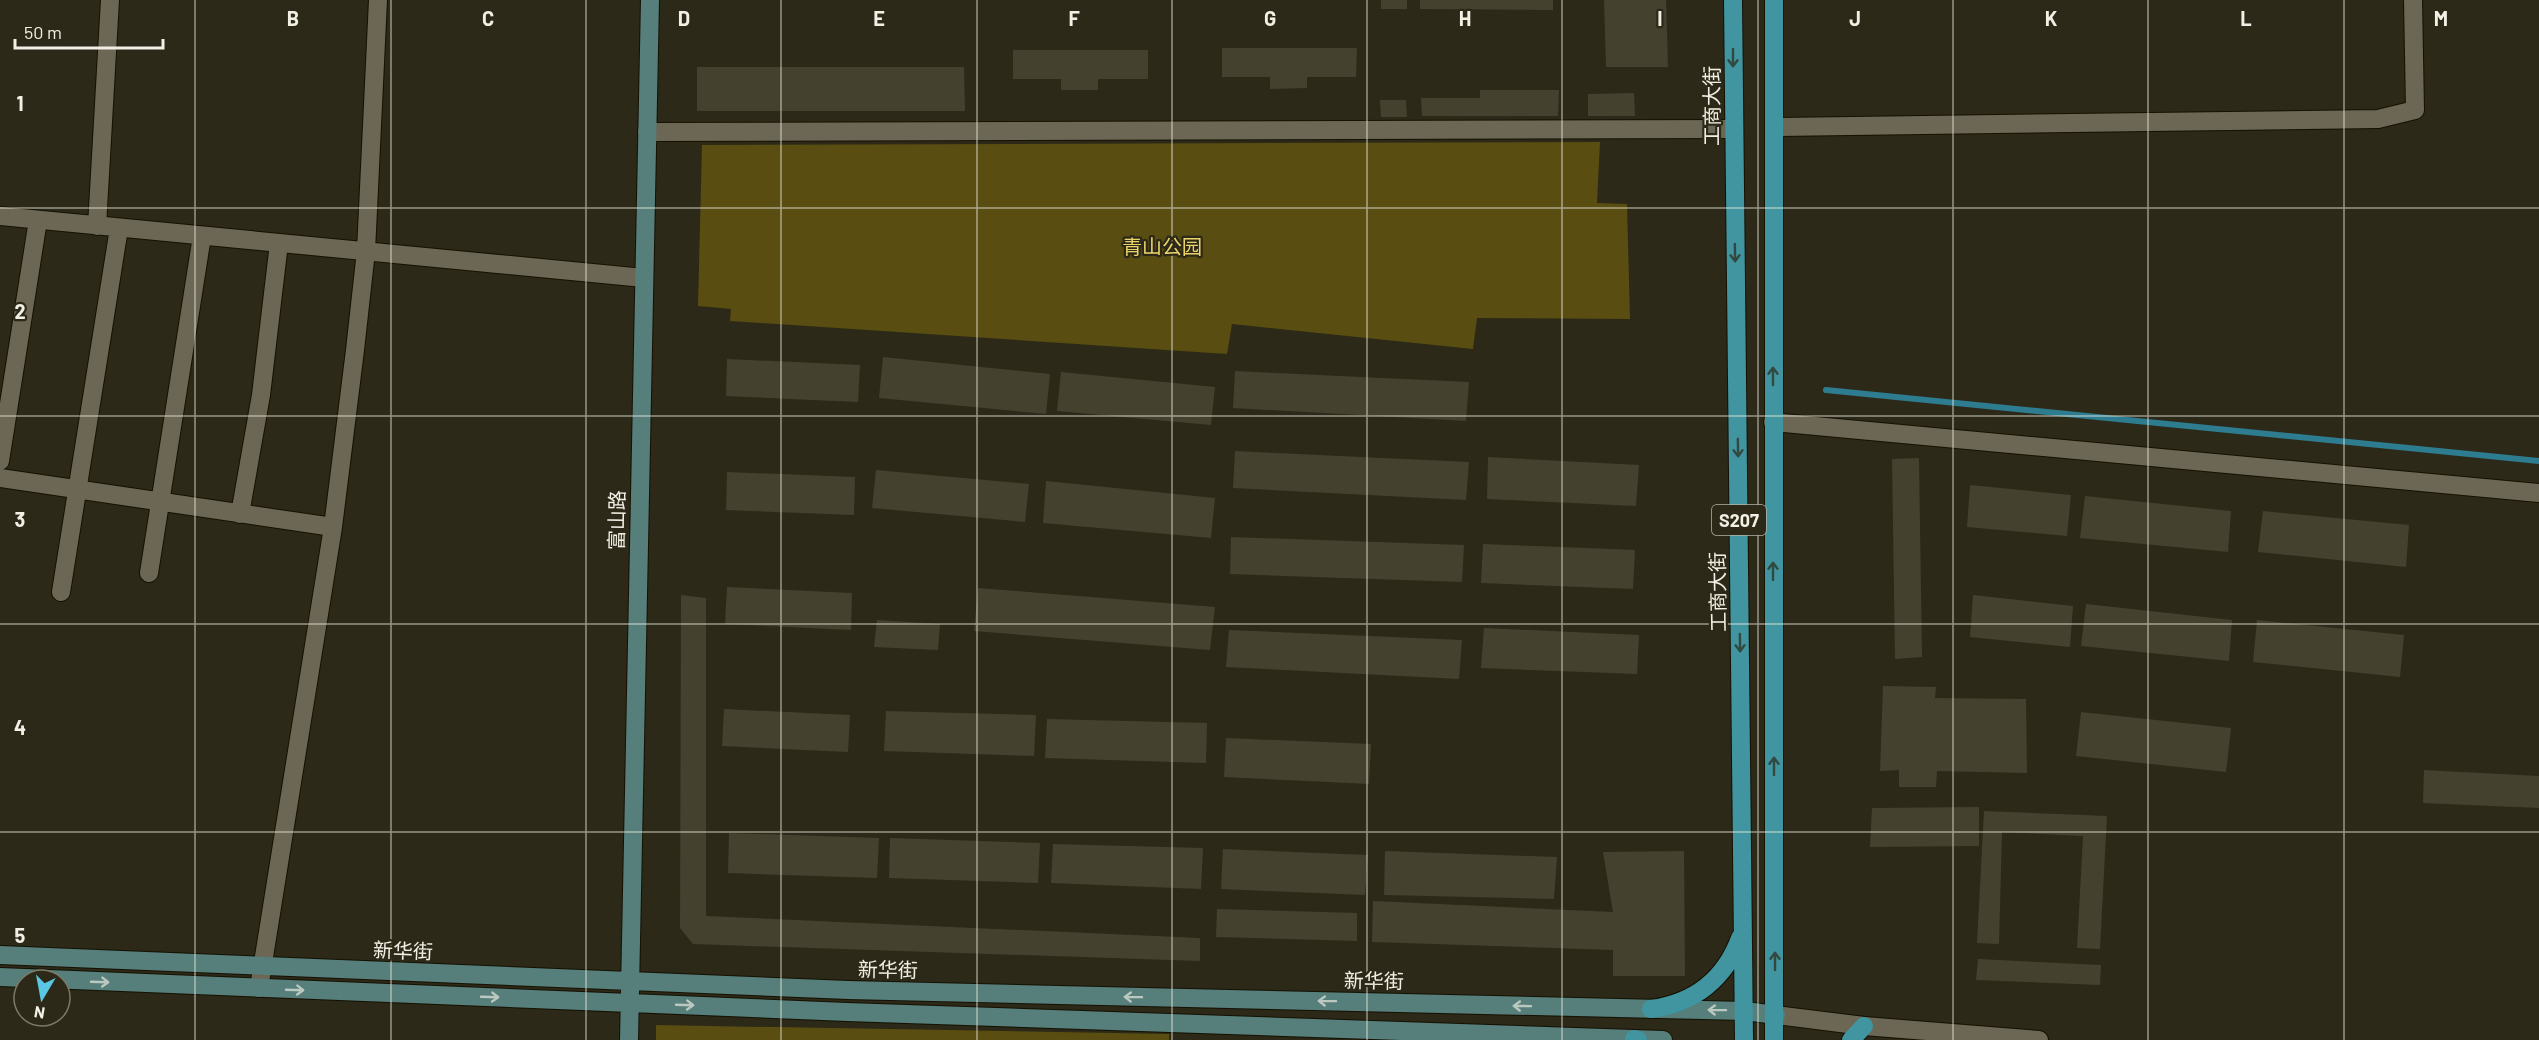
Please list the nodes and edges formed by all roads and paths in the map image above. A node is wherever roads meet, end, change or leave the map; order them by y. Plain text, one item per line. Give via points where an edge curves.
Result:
1 (110, 0) edge
2 (378, 0) edge
3 (650, 0) edge
4 (1733, 0) edge
5 (1774, 0) edge
6 (2413, 0) edge
7 (1775, 127) junction
8 (1734, 129) junction
9 (647, 132) junction
10 (0, 216) edge
11 (38, 220) junction
12 (97, 226) junction
13 (119, 228) junction
14 (202, 236) junction
15 (279, 243) junction
16 (366, 251) junction
17 (644, 278) junction
18 (1773, 422) junction
19 (0, 461) edge
20 (0, 478) edge
21 (77, 489) junction
22 (2539, 493) edge
23 (161, 502) junction
24 (240, 514) junction
25 (333, 527) junction
26 (149, 573) dead end
27 (60, 592) dead end
28 (1744, 921) junction
29 (0, 956) edge
30 (264, 966) junction
31 (0, 977) edge
32 (629, 981) junction
33 (259, 988) junction
34 (629, 1003) junction
35 (1651, 1009) junction
36 (1745, 1011) junction
37 (1776, 1015) junction
38 (1864, 1026) junction
39 (1340, 1034) edge
40 (1636, 1039) edge
41 (629, 1040) edge
42 (1663, 1040) edge
43 (1744, 1040) edge
44 (1774, 1040) edge
45 (1851, 1040) edge
46 (2038, 1040) edge

1 - 12 street
2 - 16 street
3 - 9 street, 富山路
4 -> 8 main road, 工商大街 / S207
5 - 7 main road, S207
6 - 7 street via 2415,110 2378,119
18 -> 7 main road, S207
8 - 9 street
8 -> 28 main road, 工商大街 / S207
9 - 17 street, 富山路
10 - 11 street
11 - 12 street
11 - 19 street
12 - 13 street
13 - 14 street
13 - 21 street
14 - 15 street
14 - 23 street
15 - 16 street
15 - 24 street via 261,395
16 - 17 street
16 - 25 street
17 - 32 street, 富山路
18 - 22 street
37 -> 18 main road, S207
20 - 21 street
21 - 23 street
21 - 27 street
23 - 24 street
23 - 26 street
24 - 25 street
25 - 30 street
28 - 35 main road via 1728,965 1707,988 1680,1003
28 - 36 main road, 工商大街 / S207
29 - 30 street, 新华街
30 - 32 street, 新华街
30 - 33 street
31 -> 33 street
32 - 34 street, 富山路
35 -> 32 street, 新华街
33 -> 34 street
34 -> 39 street
34 - 41 street, 富山路
36 -> 35 street, 新华街
36 - 37 street, 新华街
36 - 43 main road, 工商大街 / S207
37 - 38 street
37 - 44 main road, S207
38 - 45 main road
38 - 46 street
39 - 40 street
40 - 42 street

